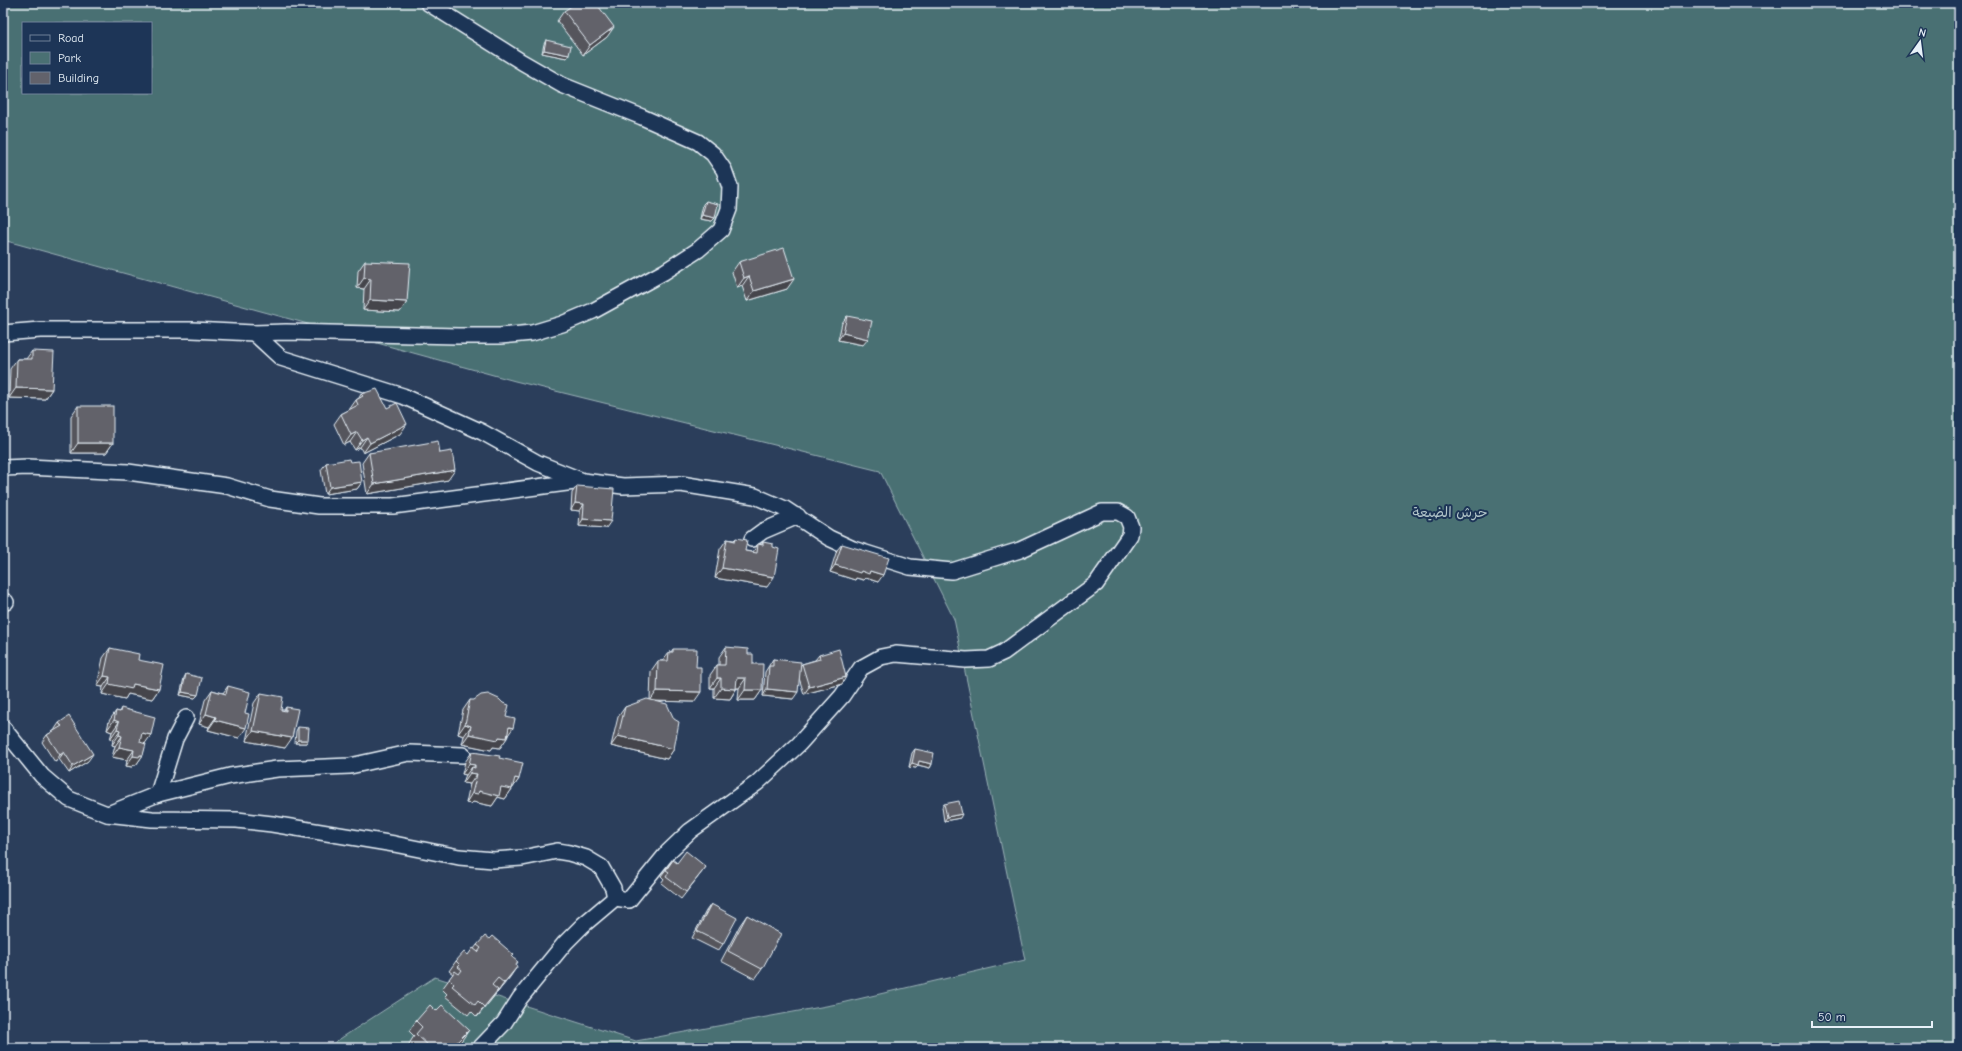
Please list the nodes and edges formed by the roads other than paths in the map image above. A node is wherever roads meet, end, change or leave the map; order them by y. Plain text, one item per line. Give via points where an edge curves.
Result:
1 (428, 3) edge
2 (3, 333) edge
3 (254, 333) junction
4 (3, 468) edge
5 (583, 481) junction
6 (798, 516) junction
7 (752, 539) dead end
8 (186, 718) dead end
9 (3, 728) edge
10 (463, 755) dead end
11 (158, 794) junction
12 (107, 814) junction
13 (615, 898) junction
14 (480, 1048) edge

1 - 3 street via 562,84 698,142 714,154 724,170 730,187 729,209 721,230 698,250 664,272 593,310 562,324 532,333 500,336
2 - 3 street via 40,330 192,330
3 - 5 street via 281,358 403,396 482,432 538,463
4 - 5 street via 128,472 227,486 270,499 327,506 394,506
5 - 6 street via 623,486 695,486 755,496
6 - 7 street via 763,531
6 - 13 street via 828,538 853,549 910,567 952,571 1020,550 1102,512 1118,512 1127,517 1131,527 1124,547 1096,584 1004,652 989,659 966,660 896,654 881,657 861,668 842,696 799,744 757,783 690,831 668,852 629,900
8 - 11 street via 175,739
9 - 12 street via 42,776 69,799
10 - 11 street via 409,753 350,766 277,769 230,776
11 - 12 street
12 - 13 street via 152,819 237,820 272,824 459,857 493,860 558,851 586,858 601,867 613,888
13 - 14 street via 583,924 565,943 520,998 504,1023

